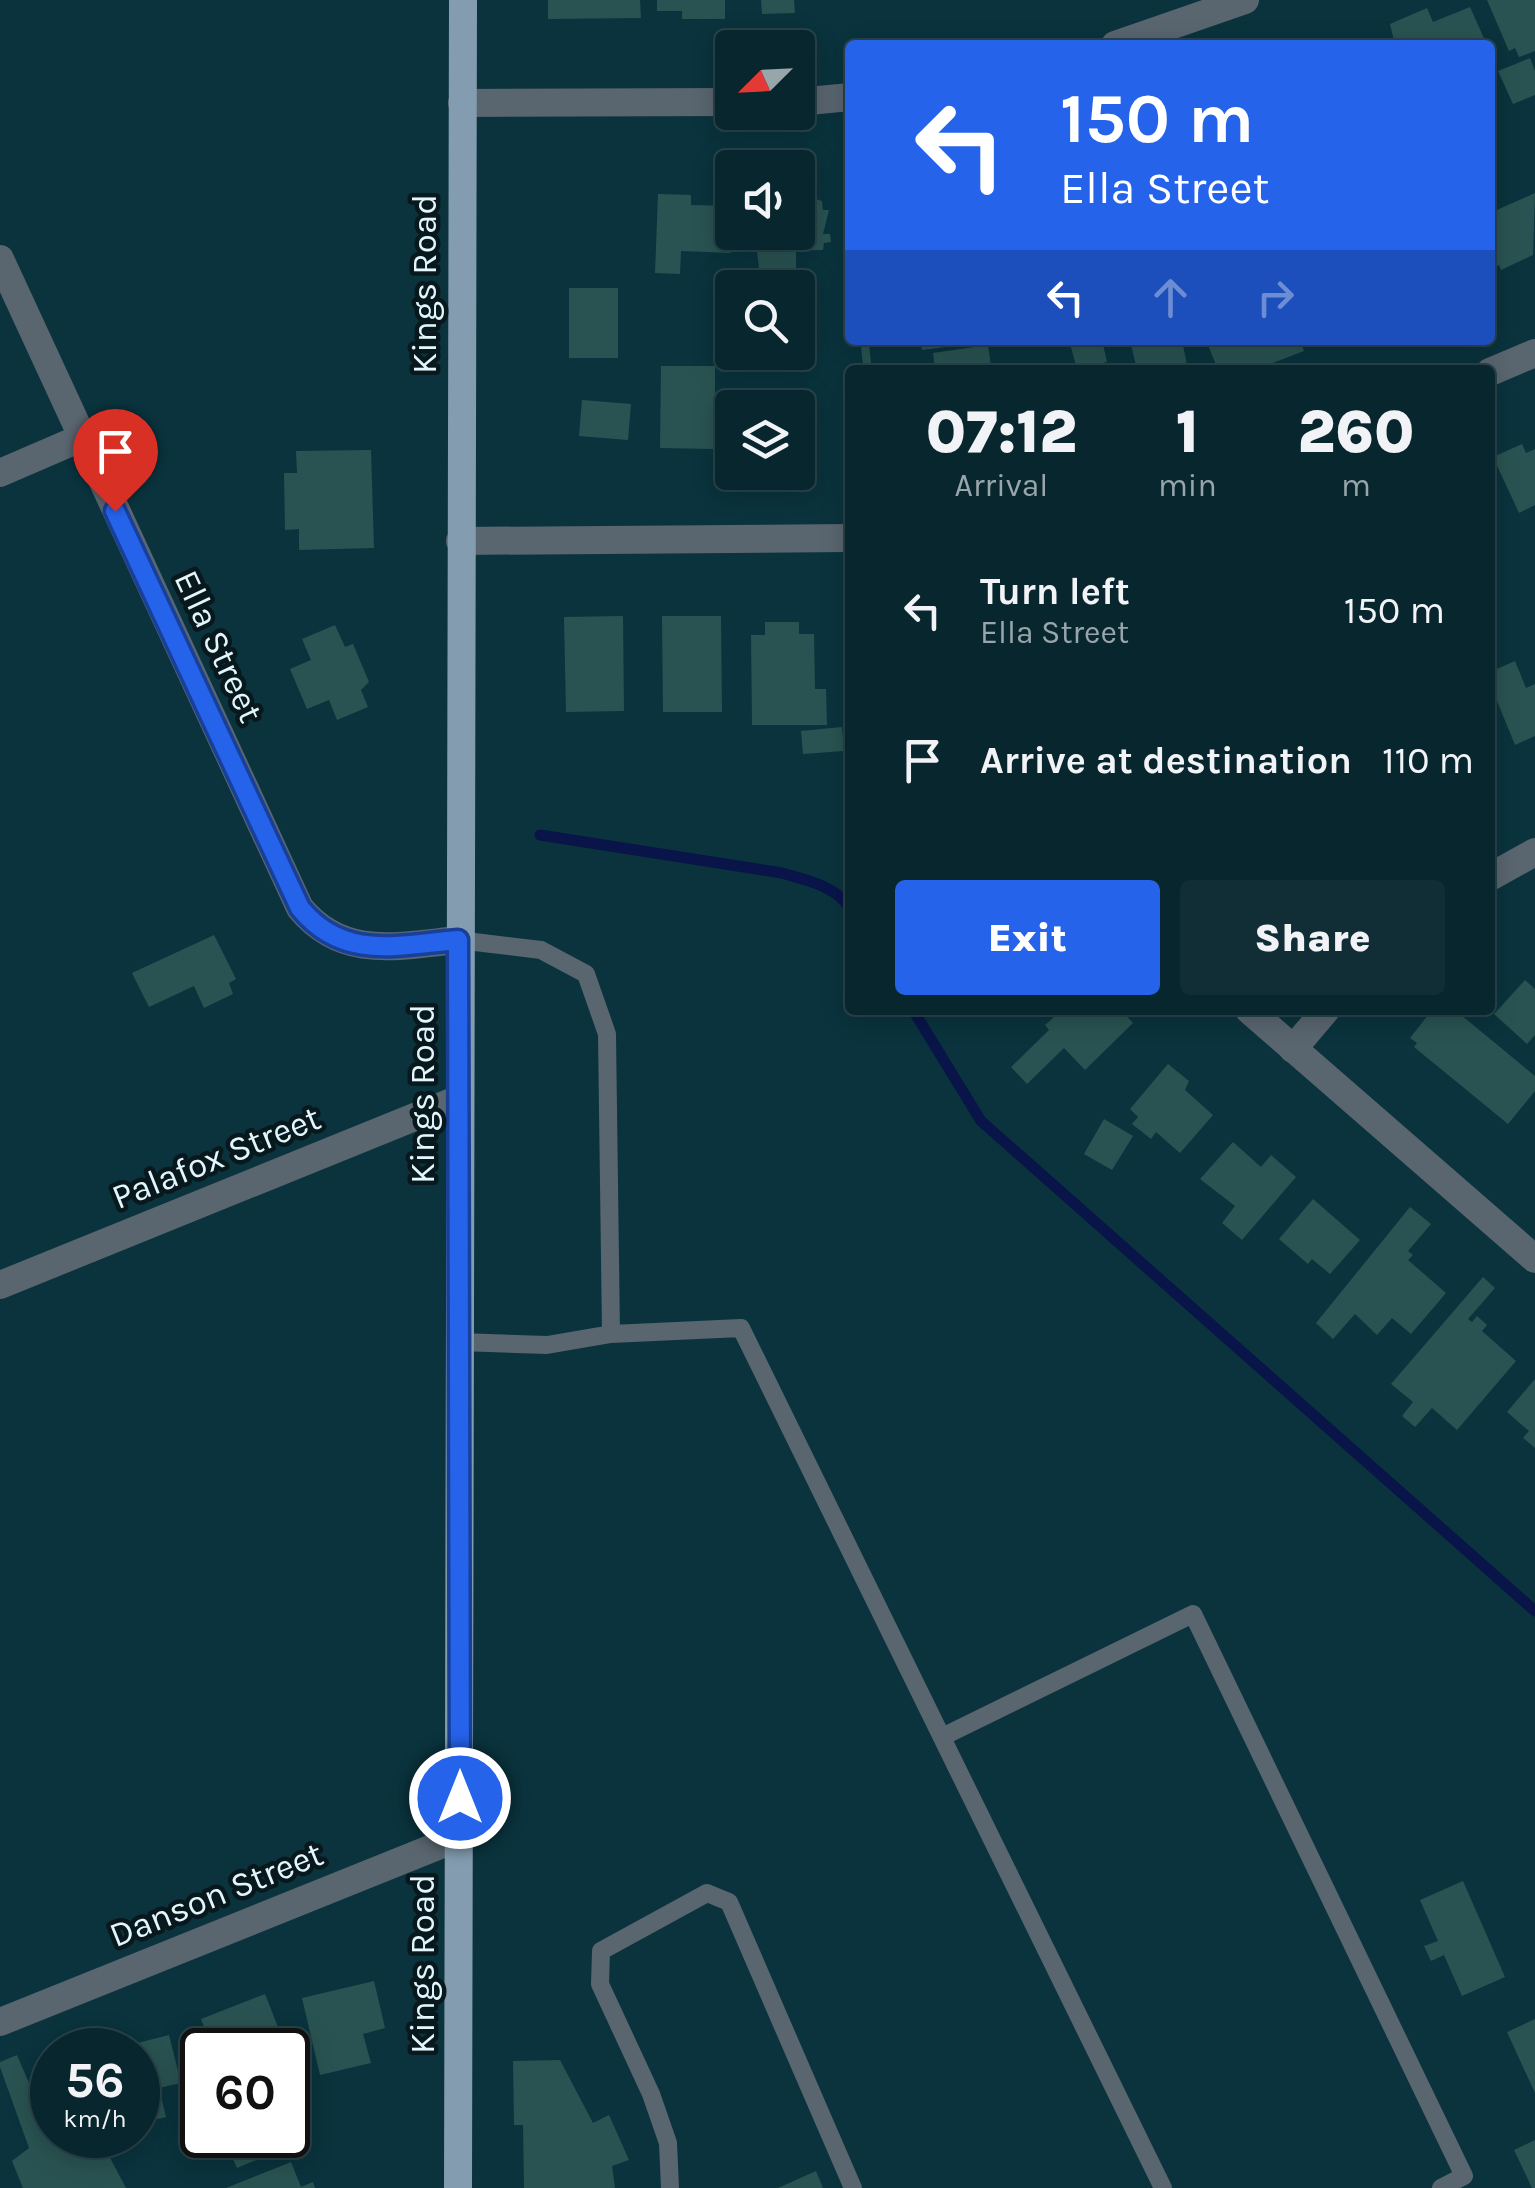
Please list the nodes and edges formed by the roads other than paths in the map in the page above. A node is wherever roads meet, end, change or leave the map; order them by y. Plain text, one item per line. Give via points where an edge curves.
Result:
1 (463, 0) edge
2 (1246, 0) edge
3 (1130, 40) edge
4 (845, 97) edge
5 (815, 100) edge
6 (715, 102) edge
7 (462, 103) junction
8 (0, 259) edge
9 (1535, 353) edge
10 (1495, 370) edge
11 (81, 438) junction
12 (0, 473) edge
13 (845, 538) edge
14 (460, 541) junction
15 (1535, 852) edge
16 (1495, 874) edge
17 (458, 940) junction
18 (1254, 1015) edge
19 (1322, 1015) edge
20 (1293, 1049) junction
21 (460, 1099) junction
22 (1535, 1259) edge
23 (0, 1285) edge
24 (612, 1334) junction
25 (460, 1342) junction
26 (942, 1738) junction
27 (460, 1836) junction
28 (0, 2022) edge
29 (458, 2188) edge
30 (670, 2188) edge
31 (853, 2188) edge
32 (1163, 2188) edge
33 (1441, 2188) edge

1 - 7 main road, Kings Road
2 - 3 street
4 - 5 street
6 - 7 street
7 - 14 main road, Kings Road
8 - 11 street, Ella Street
9 - 10 street
11 - 12 street
11 - 17 street, Ella Street via 300,908 314,925 352,946
13 - 14 street
14 - 17 main road, Kings Road
15 - 16 street
17 - 21 main road, Kings Road
17 - 24 lane via 541,950 586,974 606,1034
18 - 20 street
19 - 20 street
20 - 22 street
21 - 23 street, Palafox Street
21 - 25 main road, Kings Road
24 - 25 lane via 548,1345
24 - 26 lane via 741,1328
25 - 27 main road, Kings Road
26 - 32 lane
26 - 33 lane via 1193,1614 1464,2176
27 - 28 street, Danson Street
27 - 29 main road, Kings Road
30 - 31 lane via 668,2144 600,1984 600,1951 707,1894 729,1902

